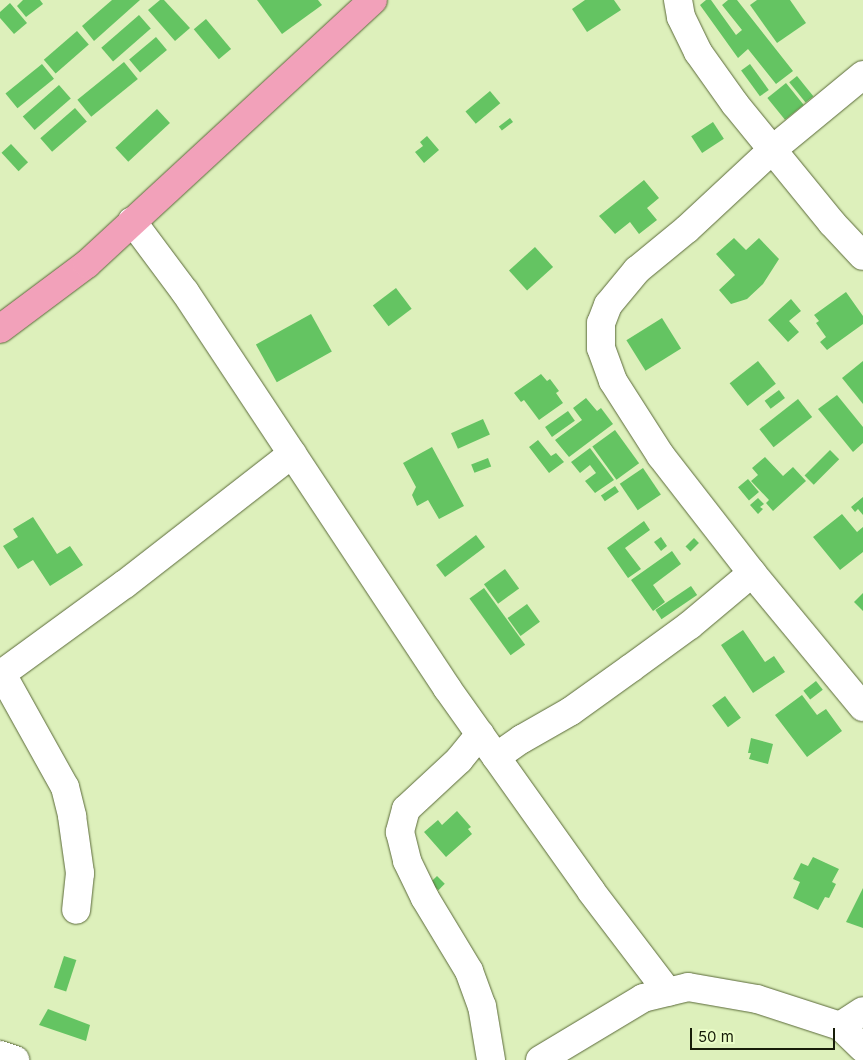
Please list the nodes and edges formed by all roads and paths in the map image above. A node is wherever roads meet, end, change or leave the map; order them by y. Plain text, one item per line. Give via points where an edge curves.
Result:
1 (372, 0) edge
2 (678, 0) edge
3 (863, 75) edge
4 (772, 150) junction
5 (132, 221) junction
6 (863, 256) edge
7 (0, 329) edge
8 (292, 454) junction
9 (752, 573) junction
10 (1, 674) edge
11 (863, 707) edge
12 (480, 734) junction
13 (496, 757) junction
14 (76, 910) dead end
15 (668, 992) junction
16 (863, 1011) edge
17 (840, 1026) junction
18 (863, 1048) edge
19 (0, 1055) edge
20 (15, 1060) edge
21 (492, 1060) edge
22 (540, 1060) edge

1 - 5 main road
2 - 4 street via 681,17 698,52
3 - 4 street
4 - 6 street
4 - 9 street via 687,229 637,270 608,305 600,323 601,348 613,381 662,456
5 - 7 main road via 87,264
5 - 8 street via 185,292
8 - 10 street via 125,584
8 - 12 street
9 - 11 street
9 - 13 street via 690,625 631,668 571,711
10 - 14 street via 65,787 80,873
12 - 13 street
12 - 21 street via 459,760 406,809 400,832 407,861 425,898 468,971 482,1006
13 - 15 street
15 - 17 street via 688,988 757,999
15 - 22 street via 643,998
16 - 17 street
17 - 18 street
19 - 20 street

